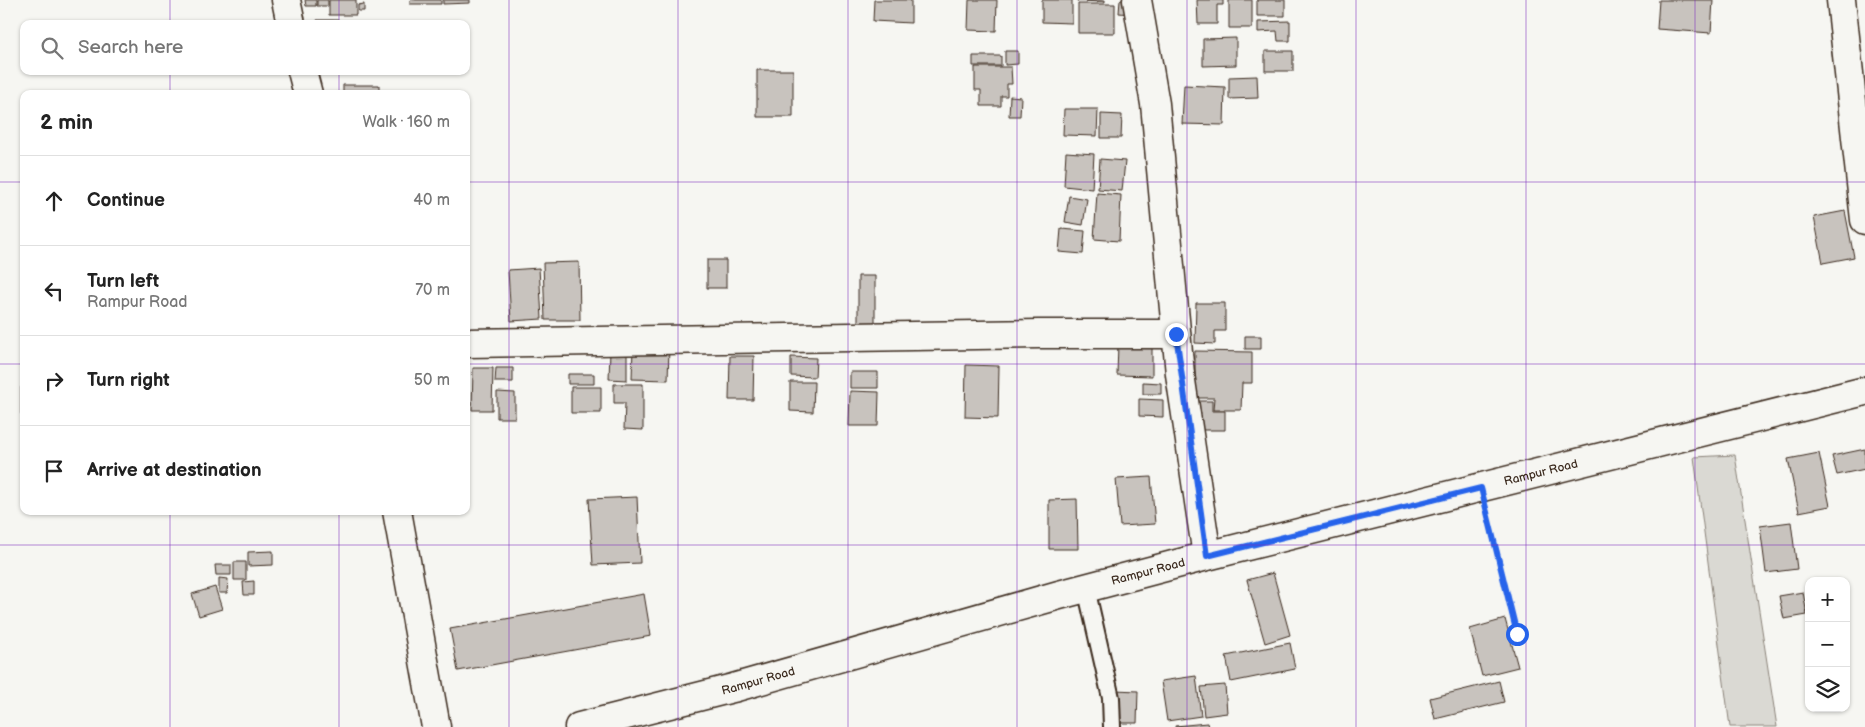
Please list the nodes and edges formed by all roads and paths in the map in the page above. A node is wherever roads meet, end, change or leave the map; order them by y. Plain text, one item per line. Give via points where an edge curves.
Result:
1 (286, 0) edge
2 (1137, 0) edge
3 (1841, 0) edge
4 (290, 20) edge
5 (303, 75) edge
6 (307, 90) edge
7 (1865, 220) edge
8 (1176, 334) junction
9 (470, 343) edge
10 (1865, 391) edge
11 (1481, 488) junction
12 (397, 515) edge
13 (1207, 556) junction
14 (1086, 588) junction
15 (1517, 634) dead end
16 (436, 727) edge
17 (579, 727) edge
18 (1112, 727) edge

1 - 4 street
2 - 8 street via 1155,104
3 - 7 street
5 - 6 street
8 - 9 street
8 - 13 street
10 - 11 street, Rampur Road
11 - 13 street, Rampur Road
11 - 15 path
12 - 16 street
13 - 14 street, Rampur Road
14 - 17 street, Rampur Road via 733,688
14 - 18 lane via 1111,698

